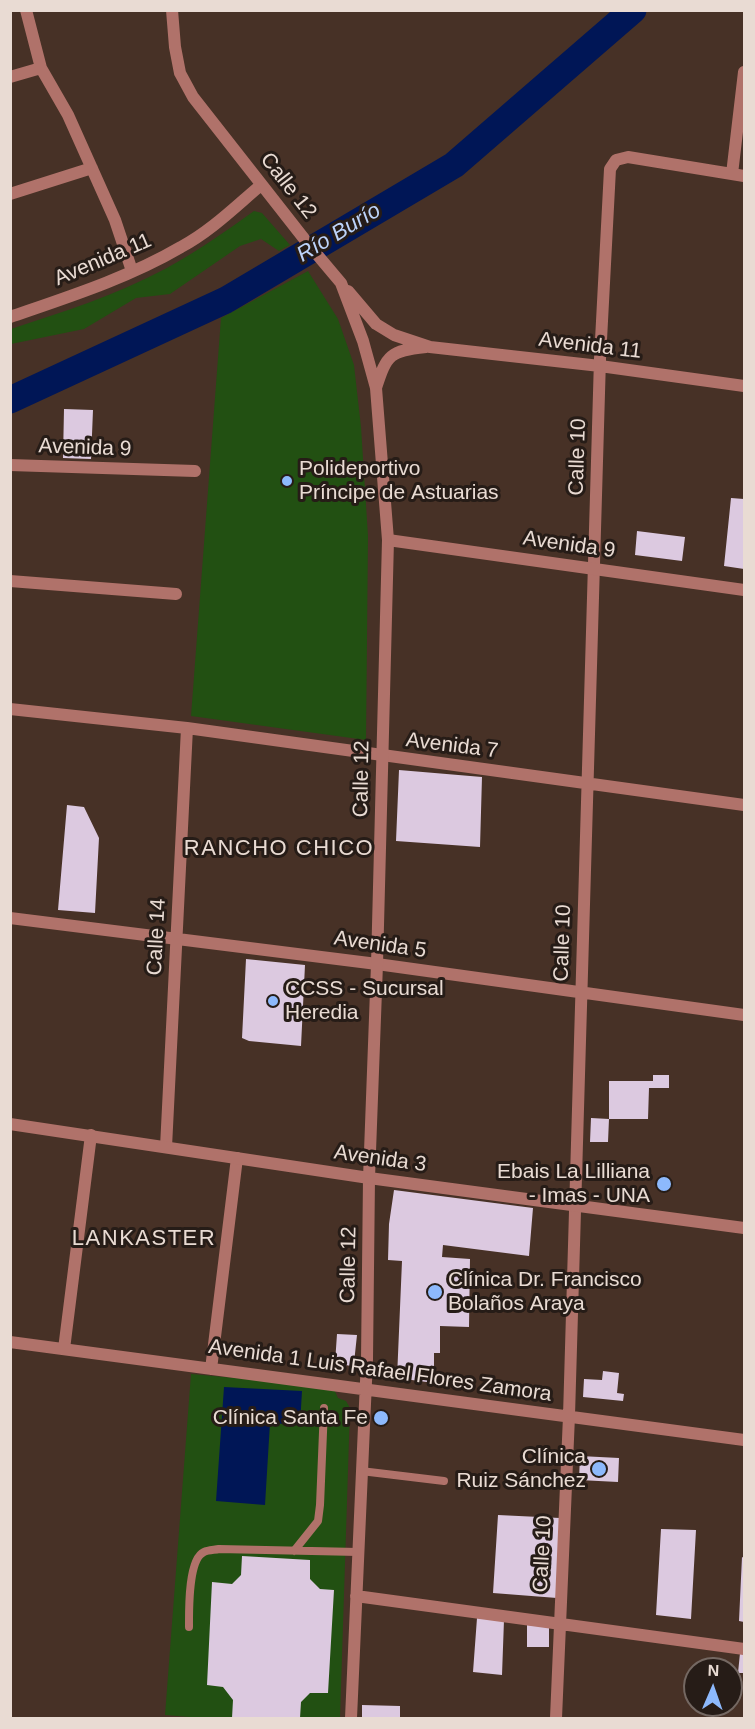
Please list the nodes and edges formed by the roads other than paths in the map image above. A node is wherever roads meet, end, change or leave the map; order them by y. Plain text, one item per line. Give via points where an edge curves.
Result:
1 (26, 10) edge
2 (172, 10) edge
3 (41, 68) junction
4 (744, 72) edge
5 (10, 77) edge
6 (92, 168) junction
7 (738, 175) edge
8 (261, 185) junction
9 (10, 194) edge
10 (132, 271) junction
11 (341, 283) junction
12 (10, 317) edge
13 (430, 347) junction
14 (600, 366) junction
15 (744, 386) edge
16 (376, 388) junction
17 (10, 465) edge
18 (195, 471) dead end
19 (388, 540) junction
20 (594, 568) junction
21 (10, 581) edge
22 (744, 590) edge
23 (176, 594) dead end
24 (10, 709) edge
25 (187, 728) junction
26 (382, 756) junction
27 (587, 783) junction
28 (744, 805) edge
29 (10, 918) edge
30 (177, 938) junction
31 (377, 964) junction
32 (580, 993) junction
33 (744, 1015) edge
34 (10, 1124) edge
35 (91, 1135) junction
36 (166, 1147) junction
37 (237, 1158) junction
38 (369, 1178) junction
39 (575, 1205) junction
40 (744, 1228) edge
41 (10, 1342) edge
42 (64, 1349) junction
43 (212, 1369) junction
44 (365, 1389) junction
45 (324, 1408) dead end
46 (569, 1416) junction
47 (744, 1440) edge
48 (361, 1471) junction
49 (444, 1481) dead end
50 (294, 1551) junction
51 (358, 1552) junction
52 (356, 1596) junction
53 (559, 1624) junction
54 (189, 1627) dead end
55 (744, 1648) edge
56 (351, 1719) edge
57 (556, 1719) edge

1 - 3 street
2 - 8 street, Calle 12 via 180,73 192,97
3 - 5 street
3 - 6 street
4 - 7 street
6 - 9 street
6 - 10 street
7 - 14 street, Calle 10 via 628,157 616,160 610,169
8 - 10 street, Avenida 11 via 194,240
8 - 11 street, Calle 12
10 - 12 street, Avenida 11
11 - 13 street, Avenida 11 via 376,324 394,335
11 - 16 street, Calle 12
13 - 14 street, Avenida 11
13 - 16 street, Avenida 11 via 400,350 391,356 384,363
14 - 15 street, Avenida 11
14 - 20 street, Calle 10
16 - 19 street, Calle 12
17 - 18 street, Avenida 9
19 - 20 street, Avenida 9
19 - 26 street, Calle 12
20 - 22 street, Avenida 9
20 - 27 street, Calle 10
21 - 23 street
24 - 25 street, Avenida 7
25 - 26 street, Avenida 7
25 - 30 street, Calle 14
26 - 27 street, Avenida 7
26 - 31 street, Calle 12
27 - 28 street, Avenida 7
27 - 32 street, Calle 10
29 - 30 street, Avenida 5
30 - 31 street, Avenida 5
30 - 36 street, Calle 14
31 - 32 street, Avenida 5
31 - 38 street, Calle 12
32 - 33 street, Avenida 5
32 - 39 street, Calle 10
34 - 35 street, Avenida 3
35 - 36 street, Avenida 3
35 - 42 street
36 - 37 street, Avenida 3
37 - 38 street, Avenida 3
37 - 43 street
38 - 39 street, Avenida 3
38 - 44 street, Calle 12
39 - 40 street, Avenida 3
39 - 46 street, Calle 10
41 - 42 street, Avenida 1 Luis Rafael Flores Zamora
42 - 43 street, Avenida 1 Luis Rafael Flores Zamora
43 - 44 street, Avenida 1 Luis Rafael Flores Zamora
44 - 46 street, Avenida 1 Luis Rafael Flores Zamora
44 - 48 street, Calle 12
45 - 50 lane via 318,1521
46 - 47 street, Avenida 1 Luis Rafael Flores Zamora
46 - 53 street, Calle 10
48 - 49 lane
48 - 51 street, Calle 12
50 - 51 lane
50 - 54 lane via 203,1552 193,1574
51 - 52 street, Calle 12
52 - 53 street
52 - 56 street, Calle 12
53 - 55 street
53 - 57 street, Calle 10

